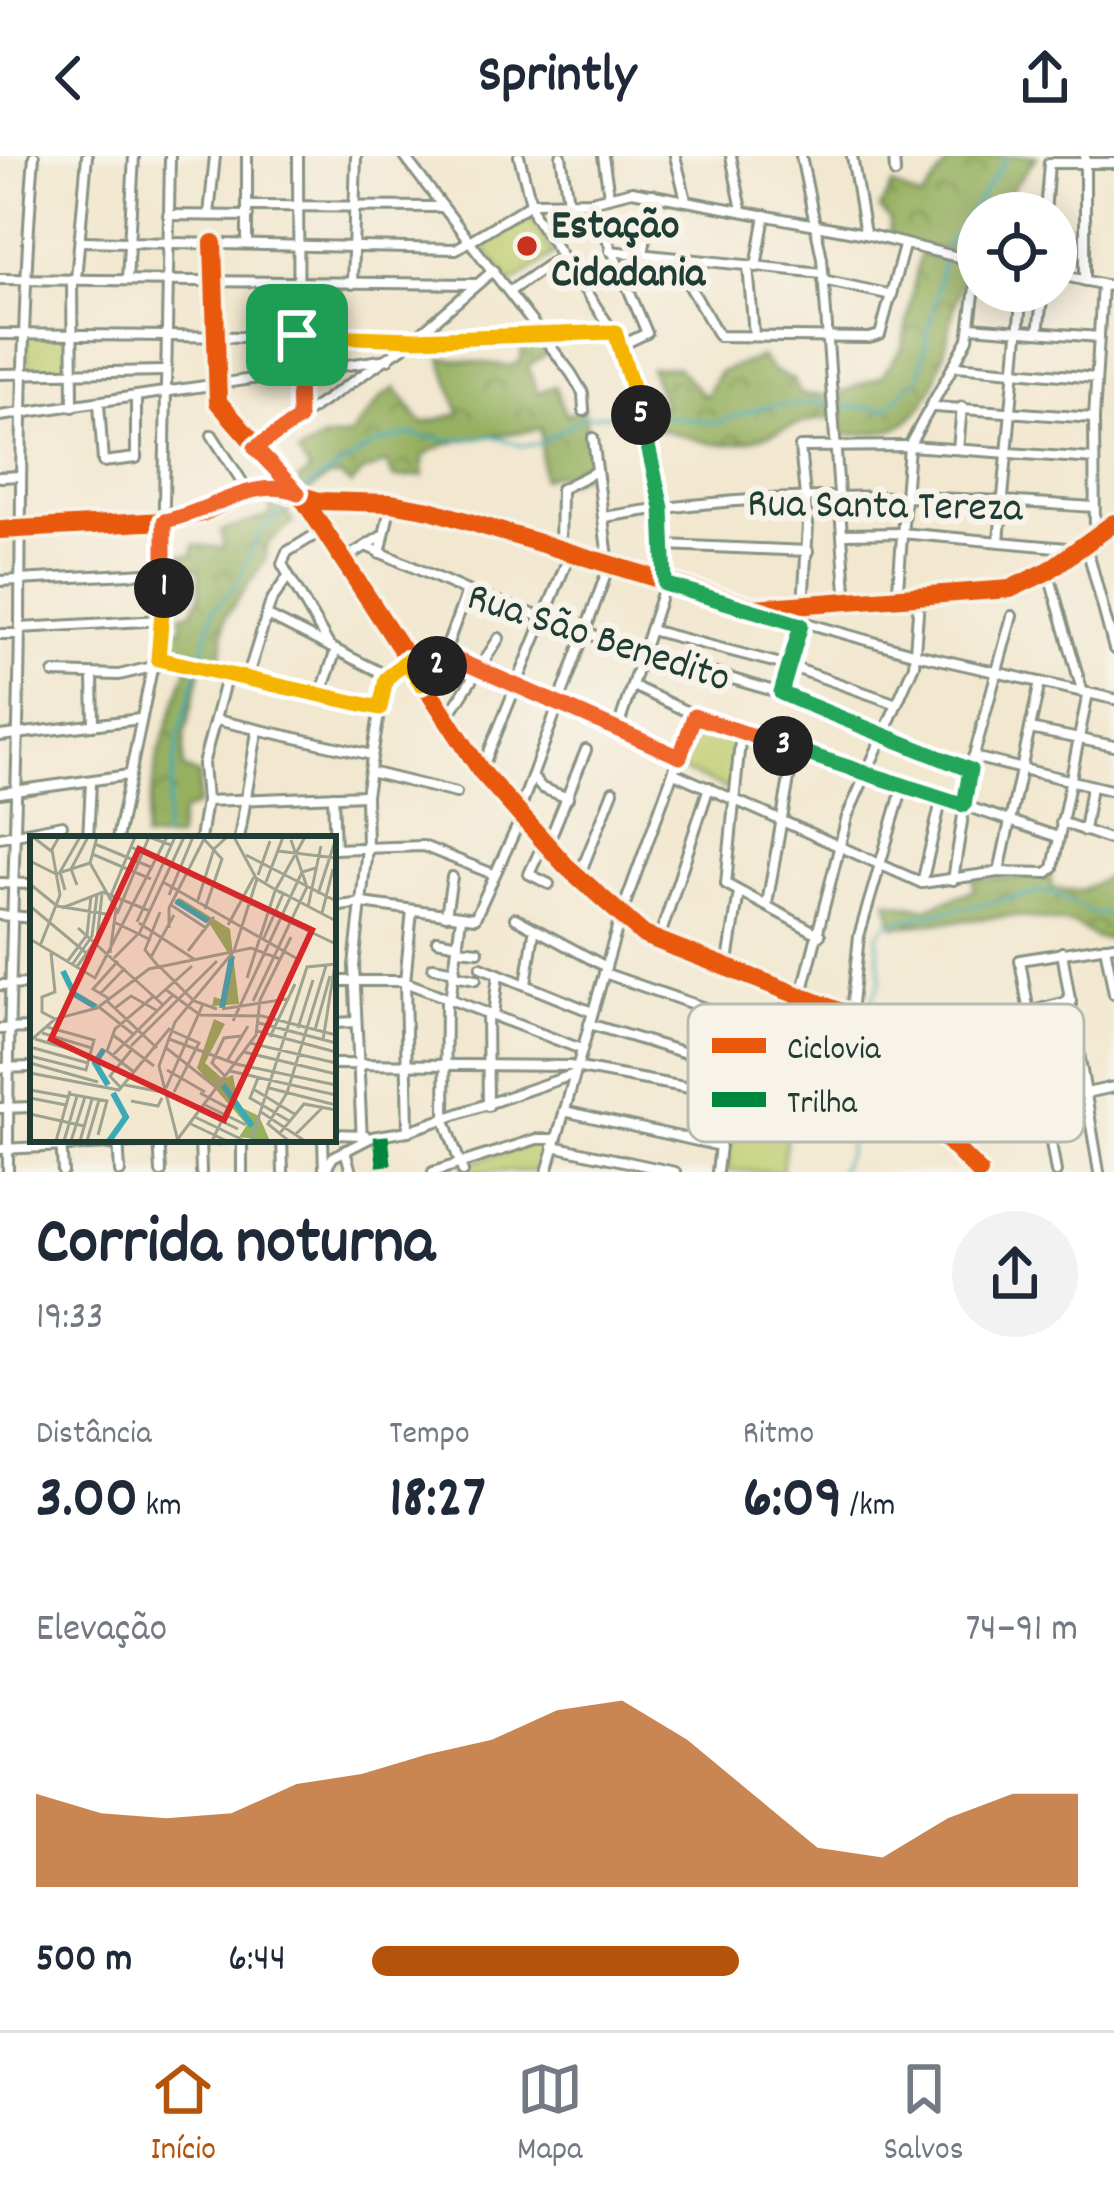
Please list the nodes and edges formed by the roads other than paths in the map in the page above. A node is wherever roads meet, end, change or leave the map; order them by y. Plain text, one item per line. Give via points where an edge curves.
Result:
1 (34, 156) edge
2 (87, 156) edge
3 (134, 156) edge
4 (170, 156) edge
5 (215, 156) edge
6 (247, 156) edge
7 (298, 156) edge
8 (356, 156) edge
9 (404, 156) edge
10 (519, 156) edge
11 (561, 156) edge
12 (604, 156) edge
13 (675, 156) edge
14 (731, 156) edge
15 (801, 156) edge
16 (852, 156) edge
17 (894, 156) edge
18 (1085, 160) edge
19 (1114, 163) edge
20 (895, 173) dead end
21 (1046, 192) edge
22 (653, 194) junction
23 (609, 195) junction
24 (686, 200) junction
25 (568, 201) junction
26 (591, 201) junction
27 (529, 203) junction
28 (297, 206) junction
29 (445, 207) junction
30 (353, 208) junction
31 (742, 210) junction
32 (248, 211) junction
33 (765, 214) junction
34 (168, 215) junction
35 (209, 215) junction
36 (817, 224) junction
37 (865, 234) junction
38 (80, 241) junction
39 (129, 241) junction
40 (168, 242) junction
41 (473, 242) junction
42 (213, 243) junction
43 (248, 244) junction
44 (298, 245) junction
45 (904, 245) junction
46 (352, 246) junction
47 (610, 251) junction
48 (644, 254) junction
49 (561, 256) junction
50 (673, 258) junction
51 (957, 258) edge
52 (752, 267) junction
53 (494, 270) junction
54 (823, 276) junction
55 (0, 279) edge
56 (24, 279) junction
57 (74, 279) junction
58 (1077, 279) edge
59 (127, 280) junction
60 (166, 280) junction
61 (213, 281) junction
62 (1085, 281) junction
63 (298, 284) junction
64 (352, 284) junction
65 (476, 284) junction
66 (1102, 285) junction
67 (1114, 287) edge
68 (510, 291) junction
69 (892, 295) junction
70 (973, 312) edge
71 (1020, 312) edge
72 (1040, 312) edge
73 (971, 327) junction
74 (1018, 331) junction
75 (615, 332) junction
76 (1038, 332) junction
77 (0, 334) edge
78 (22, 334) junction
79 (72, 334) junction
80 (165, 334) junction
81 (214, 335) junction
82 (297, 335) junction
83 (754, 335) junction
84 (542, 336) junction
85 (830, 336) junction
86 (1099, 337) junction
87 (415, 339) junction
88 (622, 345) junction
89 (388, 359) junction
90 (956, 366) junction
91 (165, 371) junction
92 (1016, 371) junction
93 (73, 372) junction
94 (297, 372) junction
95 (0, 374) edge
96 (22, 374) junction
97 (1096, 378) junction
98 (214, 385) junction
99 (164, 393) junction
100 (136, 398) junction
101 (99, 404) junction
102 (934, 406) junction
103 (73, 407) junction
104 (962, 407) junction
105 (584, 411) dead end
106 (1011, 411) junction
107 (22, 413) junction
108 (0, 416) edge
109 (1094, 418) junction
110 (299, 419) junction
111 (212, 436) dead end
112 (593, 438) dead end
113 (838, 446) junction
114 (909, 446) junction
115 (255, 448) junction
116 (958, 449) junction
117 (1007, 452) junction
118 (1094, 459) junction
119 (598, 471) junction
120 (21, 476) junction
121 (0, 477) edge
122 (248, 491) junction
123 (298, 493) junction
124 (841, 493) junction
125 (806, 494) junction
126 (904, 494) junction
127 (324, 501) junction
128 (1004, 501) junction
129 (391, 502) junction
130 (1094, 507) junction
131 (662, 508) junction
132 (315, 517) junction
133 (604, 517) junction
134 (164, 521) junction
135 (1114, 523) edge
136 (20, 528) junction
137 (0, 530) edge
138 (323, 530) junction
139 (901, 533) junction
140 (843, 534) junction
141 (382, 536) junction
142 (999, 541) junction
143 (1087, 544) junction
144 (665, 545) junction
145 (366, 546) junction
146 (808, 551) junction
147 (565, 552) junction
148 (380, 556) junction
149 (344, 560) junction
150 (609, 566) junction
151 (1048, 571) junction
152 (165, 572) junction
153 (287, 578) junction
154 (20, 580) junction
155 (0, 581) edge
156 (665, 584) junction
157 (467, 591) junction
158 (919, 599) junction
159 (897, 601) junction
160 (847, 605) junction
161 (803, 606) junction
162 (754, 608) junction
163 (268, 616) junction
164 (1012, 616) dead end
165 (544, 618) junction
166 (162, 620) junction
167 (801, 625) junction
168 (650, 630) junction
169 (20, 631) junction
170 (585, 632) junction
171 (0, 634) edge
172 (499, 638) dead end
173 (333, 649) junction
174 (1114, 649) edge
175 (643, 653) junction
176 (444, 654) junction
177 (916, 654) junction
178 (406, 661) junction
179 (157, 663) junction
180 (789, 666) junction
181 (53, 673) dead end
182 (478, 673) junction
183 (999, 673) junction
184 (227, 674) junction
185 (92, 676) junction
186 (388, 676) junction
187 (247, 678) junction
188 (1040, 682) junction
189 (421, 684) junction
190 (633, 686) junction
191 (515, 688) junction
192 (1085, 692) junction
193 (781, 693) junction
194 (321, 695) junction
195 (1114, 699) edge
196 (558, 704) junction
197 (897, 704) junction
198 (380, 708) junction
199 (694, 716) junction
200 (140, 719) junction
201 (215, 720) junction
202 (445, 721) junction
203 (94, 725) junction
204 (1030, 729) junction
205 (617, 731) junction
206 (741, 731) junction
207 (257, 732) junction
208 (16, 734) junction
209 (882, 735) junction
210 (0, 736) edge
211 (1078, 738) junction
212 (1114, 746) edge
213 (586, 750) dead end
214 (794, 750) junction
215 (372, 755) junction
216 (680, 757) junction
217 (973, 757) junction
218 (970, 770) junction
219 (1022, 770) junction
220 (481, 771) junction
221 (369, 772) junction
222 (674, 773) junction
223 (865, 773) junction
224 (129, 775) junction
225 (532, 777) junction
226 (1069, 781) junction
227 (91, 782) junction
228 (903, 785) junction
229 (1091, 786) junction
230 (709, 787) junction
231 (14, 791) junction
232 (613, 791) dead end
233 (1114, 791) edge
234 (0, 793) edge
235 (456, 793) dead end
236 (366, 795) junction
237 (333, 796) junction
238 (943, 796) junction
239 (736, 797) junction
240 (568, 798) junction
241 (206, 801) junction
242 (250, 801) junction
243 (964, 805) junction
244 (519, 816) junction
245 (1009, 818) junction
246 (782, 819) junction
247 (1061, 822) junction
248 (62, 826) dead end
249 (1084, 831) junction
250 (13, 835) junction
251 (88, 836) edge
252 (119, 836) edge
253 (200, 836) edge
254 (240, 836) edge
255 (334, 836) edge
256 (0, 837) edge
257 (1058, 837) junction
258 (1114, 842) edge
259 (545, 844) junction
260 (837, 846) junction
261 (367, 848) junction
262 (336, 849) edge
263 (880, 865) junction
264 (999, 872) junction
265 (493, 874) junction
266 (452, 877) dead end
267 (578, 879) junction
268 (953, 880) junction
269 (6, 882) edge
270 (922, 883) junction
271 (549, 884) dead end
272 (735, 890) junction
273 (362, 903) junction
274 (767, 904) junction
275 (336, 907) edge
276 (412, 910) junction
277 (4, 915) edge
278 (446, 915) junction
279 (515, 917) dead end
280 (461, 918) junction
281 (620, 918) junction
282 (535, 933) junction
283 (820, 935) junction
284 (437, 940) dead end
285 (658, 942) junction
286 (1109, 945) edge
287 (458, 947) junction
288 (478, 951) dead end
289 (1062, 952) junction
290 (433, 967) dead end
291 (481, 967) dead end
292 (727, 968) junction
293 (605, 970) junction
294 (455, 973) junction
295 (498, 974) junction
296 (476, 979) dead end
297 (336, 981) edge
298 (354, 981) junction
299 (405, 982) junction
300 (3, 984) edge
301 (526, 984) junction
302 (787, 990) junction
303 (802, 994) junction
304 (1114, 994) edge
305 (448, 999) junction
306 (1071, 1001) junction
307 (698, 1004) edge
308 (786, 1004) edge
309 (828, 1004) edge
310 (852, 1004) edge
311 (1027, 1004) edge
312 (1059, 1004) edge
313 (1072, 1004) edge
314 (592, 1012) junction
315 (490, 1015) junction
316 (356, 1022) junction
317 (336, 1023) edge
318 (589, 1024) junction
319 (3, 1028) edge
320 (581, 1048) junction
321 (688, 1054) edge
322 (488, 1063) junction
323 (336, 1064) edge
324 (356, 1064) junction
325 (406, 1064) junction
326 (446, 1064) junction
327 (3, 1068) edge
328 (575, 1071) junction
329 (1084, 1072) edge
330 (1114, 1087) edge
331 (688, 1089) edge
332 (1088, 1094) junction
333 (1084, 1095) edge
334 (488, 1106) junction
335 (4, 1108) edge
336 (564, 1111) junction
337 (445, 1120) junction
338 (408, 1131) junction
339 (336, 1134) edge
340 (365, 1137) junction
341 (688, 1139) edge
342 (118, 1142) edge
343 (159, 1142) edge
344 (200, 1142) edge
345 (282, 1142) edge
346 (702, 1142) edge
347 (720, 1142) edge
348 (949, 1142) edge
349 (1052, 1142) edge
350 (61, 1143) edge
351 (554, 1143) junction
352 (720, 1146) junction
353 (4, 1149) edge
354 (345, 1150) junction
355 (461, 1168) edge
356 (629, 1168) edge
357 (324, 1171) edge
358 (8, 1172) edge
359 (62, 1172) edge
360 (120, 1172) edge
361 (161, 1172) edge
362 (201, 1172) edge
363 (283, 1172) edge
364 (351, 1172) edge
365 (433, 1172) edge
366 (547, 1172) edge
367 (675, 1172) edge
368 (717, 1172) edge
369 (980, 1172) edge
370 (1056, 1172) edge
371 (1099, 1172) edge

1 - 56 street
2 - 38 street
3 - 39 street
4 - 34 street
5 - 35 street
6 - 32 street
7 - 28 street
8 - 30 street
9 - 29 street
10 - 27 street
11 - 25 street
12 - 23 street
13 - 24 street
14 - 31 street
15 - 36 street
16 - 37 street
17 - 20 street
18 - 19 street
18 - 21 street via 1046,167
18 - 62 street
22 - 23 street
22 - 24 street
22 - 48 street
23 - 26 street
24 - 31 street
25 - 26 street
25 - 27 street
26 - 47 street
27 - 41 street
27 - 49 street
28 - 30 street
28 - 32 street
28 - 44 street
29 - 30 street
29 - 41 street
30 - 46 street
31 - 33 street
32 - 35 street
32 - 43 street
33 - 36 street
33 - 52 street
34 - 35 street
34 - 40 street
36 - 37 street
36 - 54 street
37 - 45 street
38 - 39 street
38 - 57 street
39 - 40 street
39 - 59 street
40 - 42 street
40 - 60 street
41 - 46 street via 456,249
41 - 53 street
42 - 43 street
42 - 61 street
43 - 44 street
44 - 46 street
44 - 63 street
45 - 51 street
45 - 69 street
46 - 64 street
47 - 48 street
47 - 88 street via 646,333
48 - 50 street
49 - 68 street
49 - 75 street
50 - 52 street
50 - 83 street via 723,337
52 - 54 street
52 - 83 street
53 - 65 street
53 - 68 street
54 - 69 street
54 - 85 street
55 - 56 street
56 - 57 street
56 - 78 street
57 - 59 street
57 - 79 street
58 - 62 street
59 - 60 street
60 - 61 street
60 - 80 street
61 - 63 street
61 - 81 street
62 - 66 street
63 - 64 street
63 - 82 street
64 - 65 street
65 - 87 street
66 - 67 street
66 - 86 street
68 - 84 street
69 - 85 street via 880,335
70 - 73 street
71 - 74 street
72 - 76 street
73 - 74 street
73 - 90 street
74 - 76 street
74 - 92 street
75 - 84 street
75 - 88 street
76 - 86 street
77 - 78 street
78 - 79 street
78 - 96 street
79 - 80 street
79 - 93 street
80 - 81 street
80 - 91 street
81 - 82 street
81 - 98 street
82 - 87 street
82 - 94 street
83 - 85 street
84 - 87 street
84 - 105 street via 578,385
85 - 113 street
86 - 97 street
87 - 89 street
88 - 131 street
89 - 94 street
89 - 110 street
90 - 92 street
90 - 102 street
91 - 93 street
91 - 99 street
92 - 97 street
92 - 106 street
93 - 96 street
93 - 103 street
94 - 98 street
94 - 110 street
95 - 96 street
96 - 107 street
97 - 109 street
98 - 99 street
98 - 115 street via 223,411
99 - 100 street
99 - 134 street
100 - 101 street
100 - 101 street via 136,458 105,463
101 - 103 street
102 - 104 street
102 - 114 street
103 - 107 street
104 - 106 street
104 - 116 street
106 - 109 street
106 - 117 street
107 - 108 street
107 - 120 street
109 - 118 street
110 - 115 street
111 - 122 street
112 - 119 street
113 - 114 street
113 - 124 street
113 - 125 street via 798,449
114 - 116 street
114 - 126 street
115 - 123 street
116 - 117 street
117 - 118 street
117 - 128 street
118 - 130 street
119 - 133 street
119 - 147 street via 561,489
120 - 121 street
120 - 136 street
122 - 123 street
122 - 134 street
123 - 127 street
123 - 132 street
124 - 125 street, Rua Santa Tereza
124 - 126 street, Rua Santa Tereza
124 - 140 street
125 - 131 street, Rua Santa Tereza
125 - 146 street
126 - 128 street, Rua Santa Tereza
126 - 139 street
127 - 129 street
127 - 132 street
128 - 130 street, Rua Santa Tereza
128 - 142 street
129 - 141 street
129 - 147 street
130 - 143 street
131 - 133 street, Rua Santa Tereza
131 - 144 street
132 - 138 street
133 - 150 street
134 - 136 street
134 - 152 street
135 - 143 street
136 - 137 street
136 - 154 street
138 - 149 street
138 - 153 street via 285,554
139 - 140 street
139 - 142 street
139 - 159 street
140 - 160 street
141 - 145 street
141 - 148 street
142 - 143 street
143 - 151 street
143 - 174 street
144 - 146 street
144 - 156 street
145 - 148 street, Rua São Benedito
145 - 149 street
146 - 161 street
147 - 150 street
147 - 165 street
148 - 157 street, Rua São Benedito
149 - 178 street
150 - 156 street
150 - 170 street
151 - 158 street via 1010,590
151 - 192 street
152 - 154 street
152 - 166 street
153 - 163 street
153 - 173 street
154 - 155 street
154 - 169 street
156 - 162 street
156 - 168 street
157 - 165 street, Rua São Benedito
157 - 176 street
158 - 159 street
158 - 177 street
159 - 160 street
160 - 161 street
161 - 162 street
162 - 167 street
163 - 173 street
163 - 187 street
164 - 183 street
165 - 170 street, Rua São Benedito
165 - 191 street
166 - 169 street
166 - 179 street
167 - 177 street
167 - 180 street
168 - 175 street
168 - 180 street
169 - 171 street
169 - 208 street
170 - 175 street, Rua São Benedito
170 - 196 street
172 - 182 street
173 - 186 street
173 - 194 street
175 - 190 street
175 - 193 street, Rua São Benedito
176 - 182 street
176 - 189 street
177 - 183 street
177 - 197 street
178 - 186 street
178 - 189 street
179 - 184 street
179 - 185 street
179 - 200 street
180 - 193 street
180 - 197 street
181 - 185 street
182 - 191 street
182 - 202 street
183 - 188 street
183 - 217 street
184 - 187 street
184 - 201 street
185 - 203 street
186 - 198 street
187 - 194 street
188 - 192 street
188 - 204 street
189 - 202 street
190 - 199 street
190 - 205 street
191 - 196 street
191 - 220 street
192 - 195 street
192 - 211 street
193 - 209 street, Rua São Benedito
194 - 198 street
196 - 205 street
196 - 225 street
197 - 209 street
198 - 215 street
199 - 206 street
199 - 216 street
200 - 203 street
200 - 224 street
201 - 207 street
201 - 241 street via 203,764
202 - 220 street
203 - 208 street
204 - 211 street
204 - 219 street
205 - 216 street
206 - 214 street
206 - 239 street
207 - 215 street
207 - 242 street
208 - 210 street
208 - 231 street
209 - 218 street, Rua São Benedito
209 - 223 street
211 - 212 street
211 - 226 street
213 - 240 street
214 - 223 street
214 - 246 street
215 - 221 street
216 - 222 street
217 - 218 street
217 - 219 street
218 - 243 street
219 - 226 street
219 - 245 street
220 - 244 street
221 - 235 street
221 - 236 street
222 - 230 street
222 - 281 street
223 - 228 street
223 - 260 street
224 - 227 street
224 - 252 street
225 - 240 street
225 - 244 street
226 - 229 street
226 - 247 street
227 - 231 street
227 - 251 street
228 - 238 street
228 - 263 street
229 - 233 street
229 - 249 street
230 - 239 street
230 - 285 street
231 - 234 street
231 - 250 street
232 - 267 street
236 - 237 street
236 - 261 street
237 - 242 street
237 - 255 street
238 - 243 street
238 - 270 street
239 - 246 street
239 - 272 street via 725,878
240 - 259 street
241 - 242 street
241 - 253 street
242 - 254 street
243 - 245 street
243 - 268 street
244 - 259 street
244 - 265 street
245 - 257 street
245 - 264 street
246 - 260 street
246 - 274 street
247 - 249 street
247 - 257 street
248 - 250 street
249 - 258 street
250 - 256 street
250 - 269 street
257 - 264 street via 1050,873
259 - 267 street
259 - 271 street via 530,874
260 - 263 street
260 - 283 street
261 - 262 street
261 - 265 street via 424,846
261 - 273 street
263 - 270 street
263 - 310 street via 857,946
264 - 268 street
265 - 280 street via 473,919
266 - 278 street
267 - 281 street
268 - 270 street
269 - 277 street
272 - 274 street
272 - 292 street
273 - 275 street
273 - 276 street
273 - 298 street
274 - 283 street
276 - 278 street
276 - 299 street
277 - 300 street
278 - 280 street
279 - 282 street
280 - 287 street
281 - 285 street
281 - 293 street
282 - 293 street
282 - 301 street
283 - 303 street
284 - 287 street
285 - 292 street
286 - 289 street
286 - 304 street
287 - 288 street
287 - 294 street
289 - 306 street
289 - 311 street via 1020,960
290 - 294 street
291 - 295 street
292 - 302 street
293 - 307 street
293 - 314 street
294 - 296 street
294 - 305 street
295 - 301 street
295 - 315 street
297 - 298 street
298 - 299 street
298 - 316 street
299 - 305 street
299 - 325 street
300 - 319 street
301 - 314 street
302 - 303 street
302 - 308 street
303 - 309 street
305 - 315 street
305 - 326 street
306 - 312 street
306 - 313 street
314 - 318 street
315 - 320 street
315 - 322 street
316 - 317 street
316 - 324 street
318 - 320 street
318 - 321 street
319 - 327 street
320 - 328 street
322 - 326 street
322 - 328 street
322 - 334 street
323 - 324 street
324 - 325 street
324 - 340 street
325 - 326 street
325 - 338 street
326 - 337 street
327 - 335 street
328 - 331 street
328 - 334 street
328 - 336 street
329 - 332 street
330 - 332 street
332 - 333 street
332 - 371 street
334 - 337 street
335 - 353 street
336 - 341 street
336 - 351 street
337 - 338 street
337 - 355 street
338 - 340 street
339 - 340 street
340 - 354 street
342 - 360 street
343 - 361 street
344 - 362 street
345 - 363 street
346 - 352 street
347 - 352 street
348 - 369 street
349 - 370 street
350 - 353 street
350 - 359 street
351 - 355 street via 537,1139
351 - 356 street
351 - 366 street
352 - 368 street
353 - 358 street
354 - 357 street
354 - 364 street
355 - 365 street
356 - 367 street

